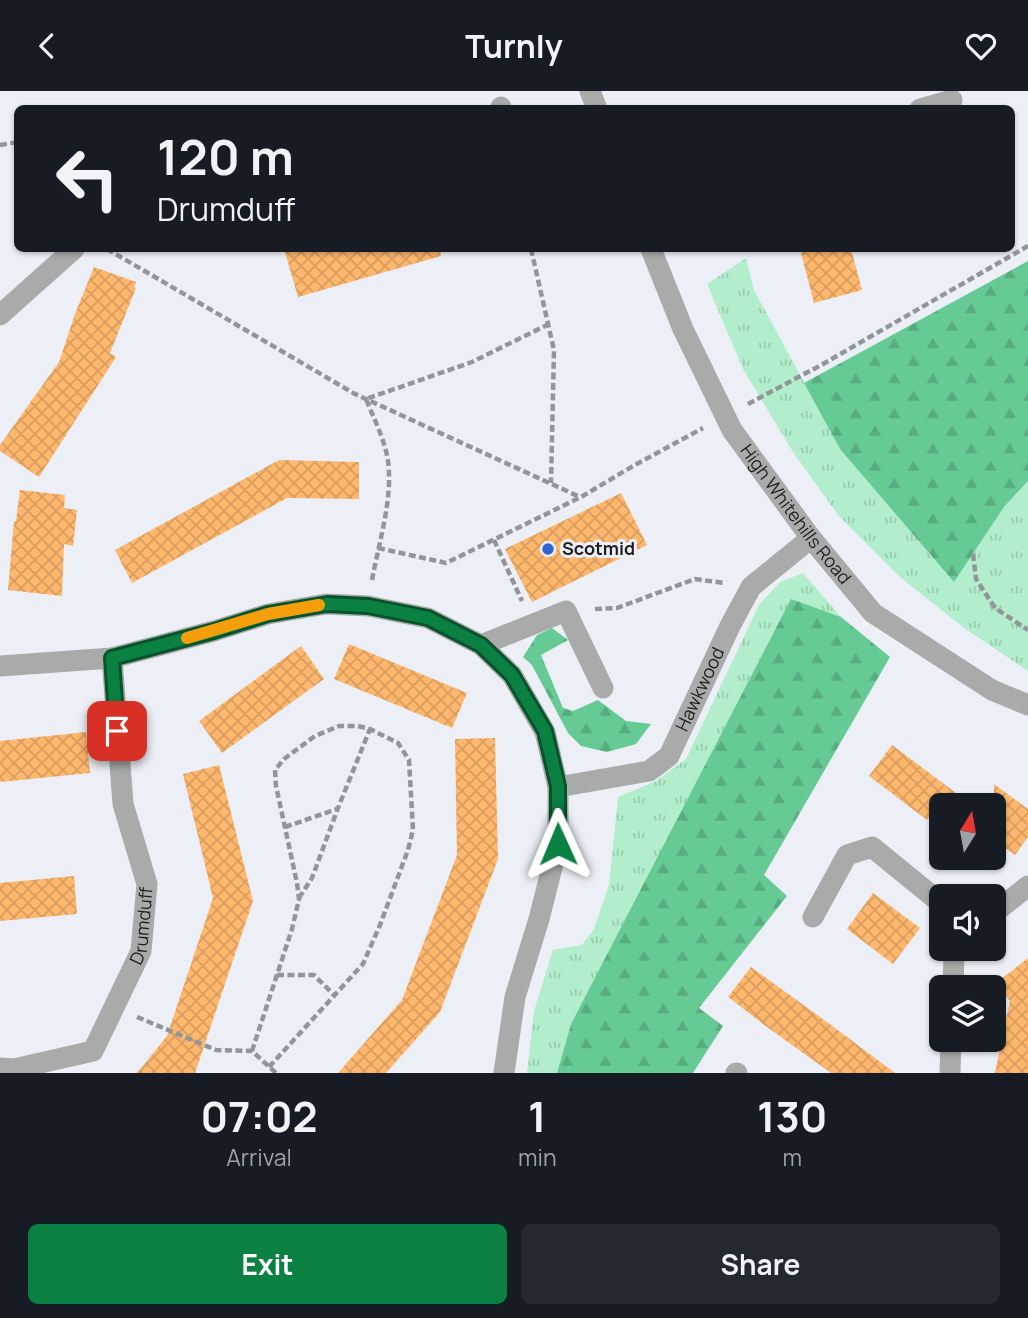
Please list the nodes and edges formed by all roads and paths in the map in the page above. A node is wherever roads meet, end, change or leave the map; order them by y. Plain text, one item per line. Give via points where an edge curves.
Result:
1 (952, 100) edge
2 (934, 105) edge
3 (1028, 247) edge
4 (71, 252) edge
5 (112, 252) edge
6 (532, 252) edge
7 (652, 252) edge
8 (0, 314) edge
9 (549, 324) junction
10 (823, 364) dead end
11 (366, 399) junction
12 (632, 466) dead end
13 (551, 483) junction
14 (581, 497) junction
15 (811, 538) junction
16 (494, 540) junction
17 (378, 548) junction
18 (973, 554) dead end
19 (751, 587) junction
20 (368, 606) junction
21 (566, 611) junction
22 (532, 625) junction
23 (1028, 630) edge
24 (481, 645) junction
25 (112, 658) junction
26 (0, 666) edge
27 (603, 688) dead end
28 (1028, 705) edge
29 (370, 729) junction
30 (558, 786) junction
31 (338, 808) junction
32 (285, 827) junction
33 (1028, 886) edge
34 (929, 893) edge
35 (299, 899) junction
36 (1006, 903) edge
37 (813, 917) dead end
38 (277, 975) junction
39 (334, 995) junction
40 (114, 1007) junction
41 (252, 1051) junction
42 (951, 1052) edge
43 (269, 1067) junction
44 (0, 1068) edge
45 (276, 1073) edge
46 (504, 1073) edge
47 (950, 1073) edge

1 - 2 street
3 - 10 path
4 - 8 street
5 - 11 path
6 - 9 path
7 - 15 street, High Whitehills Road via 732,430
9 - 11 path via 472,362
9 - 13 path via 554,350
11 - 13 path
11 - 17 path via 388,459 389,490
12 - 14 path
13 - 14 path
14 - 16 path
15 - 19 street, Hawkwood
15 - 28 street, High Whitehills Road via 873,614 992,690
16 - 17 path via 446,563
16 - 22 path
17 - 20 path
18 - 23 path via 976,579 995,608
19 - 21 path via 695,579 617,607
19 - 30 street, Hawkwood via 669,756 649,771
20 - 24 street via 428,618
20 - 25 street via 327,604 268,614
21 - 22 street
21 - 27 street
22 - 24 street
24 - 30 street via 512,675 545,731
25 - 26 street
25 - 40 street, Drumduff via 122,804 147,884 141,951
29 - 31 path
29 - 32 path via 339,726 315,736 284,759 275,770
29 - 39 path via 398,743 409,760 413,831 363,964
30 - 46 street via 558,844 515,997
31 - 32 path
31 - 35 path via 312,879
32 - 35 path
33 - 36 street
34 - 37 street via 872,846 847,855
35 - 38 path
38 - 39 path via 314,975
38 - 41 path
39 - 43 path
40 - 41 path via 216,1050
40 - 44 street, Drumduff via 93,1051 14,1069
41 - 43 path
42 - 47 street
43 - 45 path

